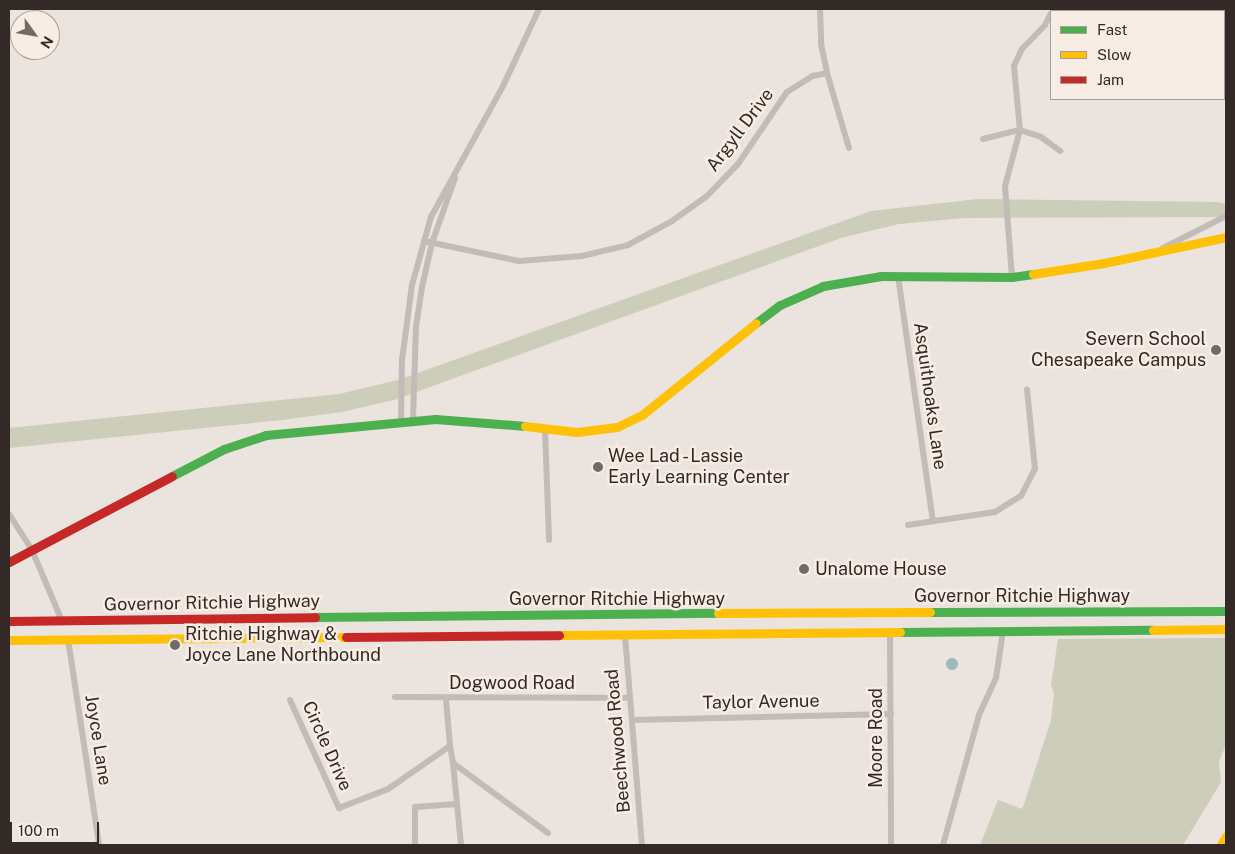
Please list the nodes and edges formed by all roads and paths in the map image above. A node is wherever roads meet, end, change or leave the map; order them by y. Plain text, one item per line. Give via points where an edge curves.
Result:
1 (539, 9) edge
2 (820, 9) edge
3 (1050, 15) edge
4 (827, 73) junction
5 (1020, 130) junction
6 (983, 139) dead end
7 (849, 148) dead end
8 (1060, 151) dead end
9 (459, 165) junction
10 (1226, 216) edge
11 (1226, 237) edge
12 (424, 241) junction
13 (432, 243) junction
14 (1158, 251) junction
15 (898, 276) junction
16 (1012, 277) junction
17 (412, 285) junction
18 (422, 287) junction
19 (406, 325) junction
20 (416, 327) junction
21 (1027, 389) dead end
22 (401, 420) junction
23 (413, 420) junction
24 (545, 429) junction
25 (9, 514) edge
26 (933, 521) junction
27 (908, 525) dead end
28 (549, 540) dead end
29 (32, 550) junction
30 (9, 562) edge
31 (1226, 611) edge
32 (964, 614) junction
33 (489, 616) junction
34 (62, 620) junction
35 (119, 620) junction
36 (9, 621) edge
37 (1226, 629) edge
38 (964, 630) junction
39 (890, 631) junction
40 (1002, 631) junction
41 (625, 635) junction
42 (486, 636) junction
43 (68, 639) junction
44 (9, 640) edge
45 (28, 640) junction
46 (395, 697) dead end
47 (630, 698) junction
48 (446, 699) junction
49 (290, 700) dead end
50 (891, 714) junction
51 (632, 720) junction
52 (450, 746) junction
53 (453, 762) junction
54 (457, 804) junction
55 (548, 833) dead end
56 (1226, 836) edge
57 (99, 845) edge
58 (415, 845) edge
59 (461, 845) edge
60 (642, 845) edge
61 (891, 845) edge
62 (943, 845) edge
63 (1221, 845) edge

1 - 9 street via 503,86
2 - 4 street
3 - 5 street via 1022,49 1014,66
4 - 7 street
4 - 13 street, Argyll Drive via 813,76 787,92 743,157 707,196 672,221 628,245 582,256 519,261
5 - 6 street
5 - 8 street via 1041,137
5 - 16 street via 1005,186
9 - 12 street via 431,217
9 - 13 street
10 - 14 street
11 - 14 main road
12 - 13 street, Argyll Drive
12 - 17 street
13 - 18 street
14 - 16 main road
15 - 16 main road
15 - 24 main road via 831,284 798,295 730,341 642,415 617,427 588,433
15 - 26 street, Asquithoaks Lane
17 - 18 street
17 - 19 street
18 - 20 street
19 - 20 street
19 - 22 street
20 - 23 street
21 - 26 street via 1035,469 1021,496 995,512
22 - 23 main road
22 - 29 main road via 290,431 241,442
23 - 24 main road via 486,421
24 - 28 street
25 - 29 street
26 - 27 street
29 - 30 main road
29 - 34 street
31 - 32 main road, Governor Ritchie Highway
32 - 33 main road, Governor Ritchie Highway via 883,611
32 - 38 main road
33 - 35 main road, Governor Ritchie Highway
33 - 42 main road
34 - 35 main road, Governor Ritchie Highway
34 - 36 main road, Governor Ritchie Highway
34 - 45 main road via 57,632
35 - 43 main road via 102,625 72,626 68,629
37 - 40 main road, Governor Ritchie Highway
38 - 39 main road, Governor Ritchie Highway
38 - 40 main road, Governor Ritchie Highway
39 - 41 main road, Governor Ritchie Highway
39 - 50 street, Moore Road
40 - 62 street via 996,678 979,715
41 - 42 main road, Governor Ritchie Highway
41 - 47 street, Beechwood Road
42 - 43 main road, Governor Ritchie Highway
43 - 45 main road, Governor Ritchie Highway
43 - 57 street, Joyce Lane
44 - 45 main road, Governor Ritchie Highway
46 - 48 street, Dogwood Road
47 - 48 street, Dogwood Road
47 - 51 street, Beechwood Road
48 - 52 street
49 - 52 street, Circle Drive via 339,808 388,789
50 - 51 street, Taylor Avenue
50 - 61 street, Moore Road
51 - 60 street, Beechwood Road
52 - 53 street
53 - 54 street
53 - 55 street
54 - 58 street via 415,808
54 - 59 street
56 - 63 main road

